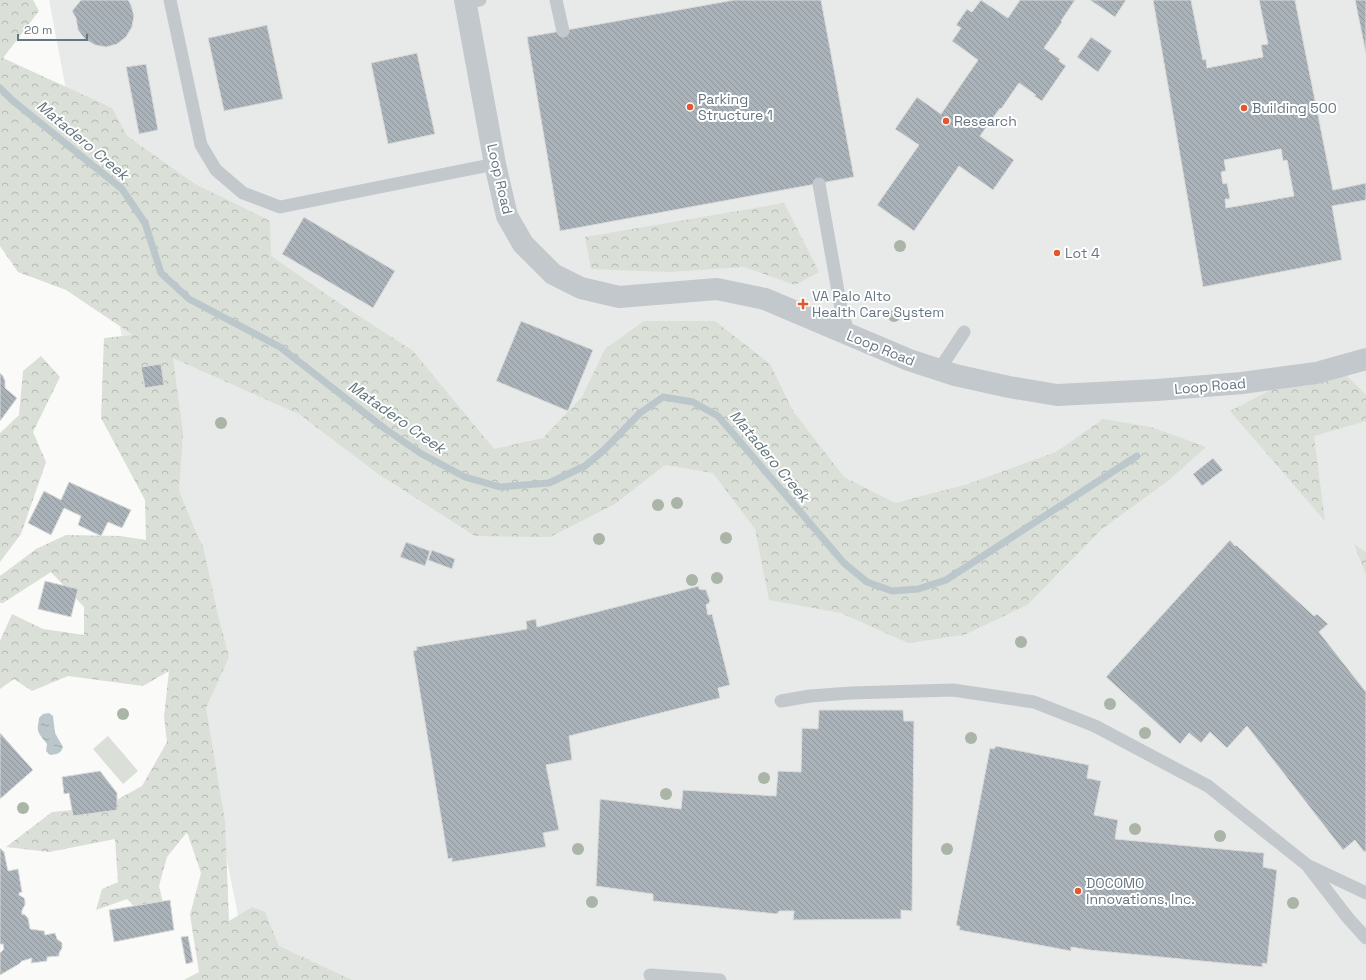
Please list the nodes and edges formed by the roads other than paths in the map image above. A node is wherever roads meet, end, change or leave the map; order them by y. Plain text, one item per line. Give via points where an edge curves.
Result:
1 (170, 0) edge
2 (556, 0) edge
3 (470, 1) edge
4 (562, 31) dead end
5 (495, 164) junction
6 (819, 184) dead end
7 (964, 332) dead end
8 (849, 335) junction
9 (1366, 359) edge
10 (939, 370) junction
11 (781, 702) dead end
12 (1308, 865) junction
13 (1366, 893) edge
14 (1366, 938) edge
15 (650, 975) dead end
16 (720, 980) edge

1 - 5 lane via 201,145 216,170 243,193 280,207
2 - 4 lane
3 - 5 street, Loop Road
5 - 8 street, Loop Road via 507,216 523,244 553,274 581,288 619,297 717,289 765,298
6 - 8 lane via 840,303
7 - 10 lane
8 - 10 street, Loop Road
9 - 10 street, Loop Road via 1316,373 1242,383 1057,395 1009,387
11 - 12 lane via 810,696 851,693 953,690 1034,702 1095,726 1208,786
12 - 13 lane
12 - 14 lane
15 - 16 lane

